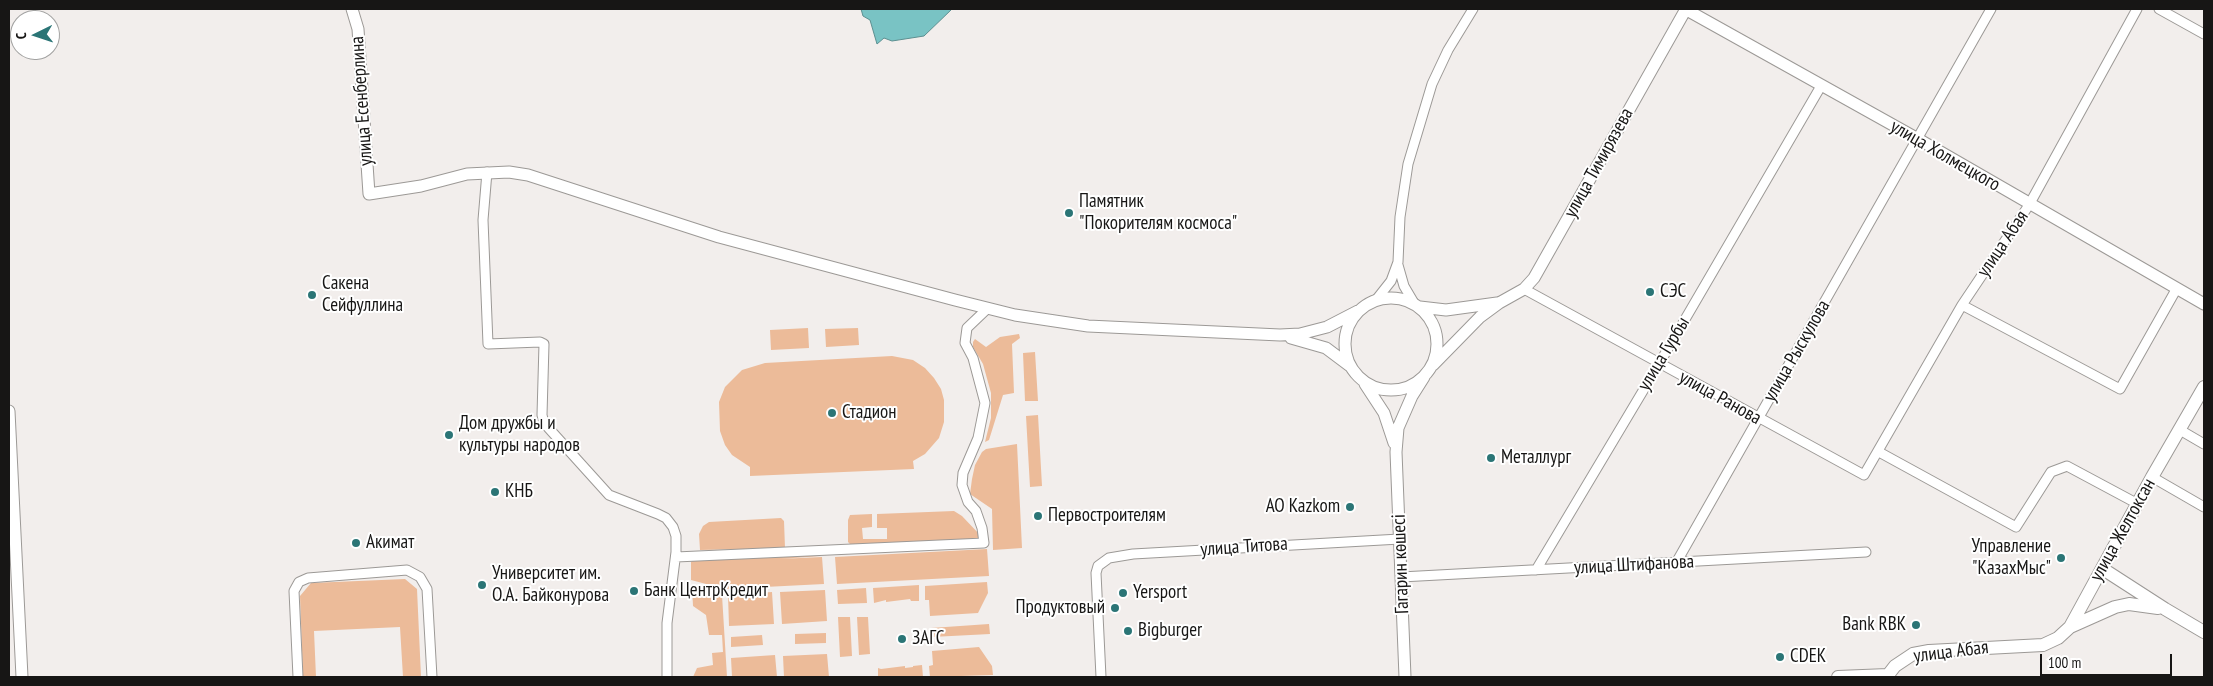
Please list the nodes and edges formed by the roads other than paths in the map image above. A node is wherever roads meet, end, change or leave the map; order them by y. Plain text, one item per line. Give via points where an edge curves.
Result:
1 (352, 9) edge
2 (1473, 9) edge
3 (1686, 9) edge
4 (1991, 9) edge
5 (2137, 9) edge
6 (2159, 9) edge
7 (2204, 34) edge
8 (1821, 86) junction
9 (1918, 138) junction
10 (487, 172) junction
11 (2029, 204) junction
12 (1398, 262) junction
13 (2177, 288) junction
14 (1524, 289) junction
15 (1376, 300) junction
16 (1498, 303) junction
17 (2204, 304) edge
18 (1417, 305) junction
19 (1962, 305) junction
20 (988, 308) junction
21 (1358, 311) junction
22 (1280, 335) junction
23 (1659, 364) junction
24 (1433, 365) junction
25 (1351, 366) junction
26 (1424, 377) junction
27 (1362, 380) junction
28 (2204, 387) edge
29 (9, 411) edge
30 (1758, 419) junction
31 (2180, 430) junction
32 (2204, 444) edge
33 (1396, 452) junction
34 (1879, 452) junction
35 (1864, 475) joint
36 (2152, 477) junction
37 (2138, 504) junction
38 (2204, 507) edge
39 (1400, 539) junction
40 (1866, 552) dead end
41 (676, 557) junction
42 (1676, 563) junction
43 (2103, 569) junction
44 (1536, 570) junction
45 (1401, 576) junction
46 (2165, 609) junction
47 (2070, 627) junction
48 (2204, 632) edge
49 (2022, 645) joint
50 (1888, 676) edge
51 (22, 677) edge
52 (298, 677) edge
53 (432, 677) edge
54 (667, 677) edge
55 (1101, 677) edge
56 (1406, 677) edge
57 (1838, 677) edge

1 - 10 street, улица Есенберлина via 358,29 369,194
2 - 12 street via 1448,50 1424,110 1408,164 1400,217
3 - 8 street, улица Холмецкого
3 - 14 street, улица Тимирязева via 1546,258
4 - 9 street, улица Рыскулова
5 - 11 street, улица Абая
6 - 7 street
8 - 9 street, улица Холмецкого
8 - 23 street, улица Гурбы
9 - 11 street, улица Холмецкого
9 - 30 street, улица Рыскулова
10 - 20 street via 528,175 719,236
10 - 41 street via 483,220 488,344 544,344 544,423 608,495 666,518 675,531
11 - 13 street, улица Холмецкого
11 - 19 street, улица Абая
12 - 15 street via 1391,281
12 - 18 street via 1404,286
13 - 17 street, улица Холмецкого
13 - 19 street via 2120,389
14 - 16 street, улица Тимирязева
14 - 23 street, улица Ранова
15 - 18 street via 1397,297
15 - 21 street
16 - 18 street via 1446,310
16 - 24 street
18 - 24 street via 1430,317 1436,332 1438,349
19 - 34 street, улица Абая
20 - 22 street via 1088,326
20 - 41 street via 967,328 965,343 973,358 985,403 978,438 963,473 962,485 968,502 976,511 984,543
21 - 22 street via 1327,327
21 - 25 street via 1345,337
22 - 25 street via 1326,348
23 - 30 street, улица Ранова
23 - 44 street, улица Гурбы
24 - 26 street
25 - 27 street
26 - 27 street via 1408,388 1398,390 1378,388
26 - 33 street via 1398,428
27 - 33 street via 1384,413
28 - 31 main road, улица Желтоксан
29 - 51 street
30 - 35 street, улица Ранова
30 - 42 street, улица Рыскулова
31 - 32 street
31 - 36 main road, улица Желтоксан
33 - 39 street, Гагарин көшесі
34 - 35 street, улица Абая
34 - 37 street via 2016,527 2051,472 2067,466
36 - 37 main road, улица Желтоксан
36 - 38 street
37 - 43 main road, улица Желтоксан
39 - 45 street, Гагарин көшесі
39 - 55 street, улица Титова via 1133,554 1103,561 1096,573
40 - 42 street, улица Штифанова
41 - 54 street via 667,623
42 - 44 street, улица Штифанова
43 - 46 main road
43 - 47 main road, улица Желтоксан
44 - 45 street, улица Штифанова
45 - 56 street, Гагарин көшесі
46 - 47 main road via 2122,605
46 - 48 main road
47 - 49 main road, улица Желтоксан via 2058,638 2043,644
49 - 50 main road, улица Абая via 1913,654 1895,666
50 - 57 main road
52 - 53 street via 294,591 299,582 308,578 407,570 420,577 426,589

